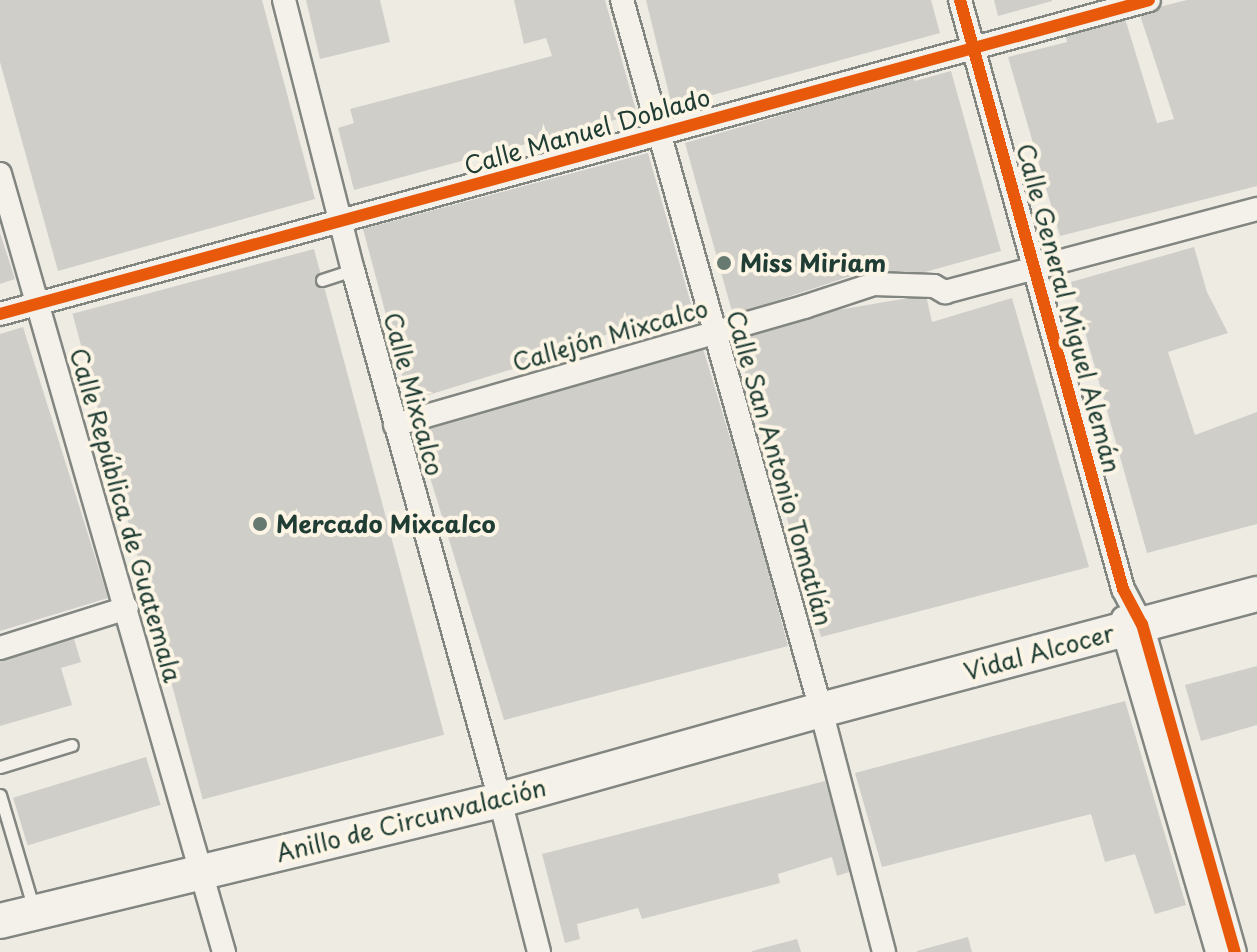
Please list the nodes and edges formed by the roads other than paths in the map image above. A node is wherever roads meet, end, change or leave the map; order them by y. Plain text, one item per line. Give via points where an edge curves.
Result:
1 (284, 0) edge
2 (622, 0) edge
3 (960, 0) edge
4 (1149, 0) edge
5 (974, 48) junction
6 (658, 133) junction
7 (0, 174) edge
8 (1257, 209) edge
9 (340, 223) junction
10 (1036, 267) junction
11 (353, 270) junction
12 (322, 280) dead end
13 (37, 304) junction
14 (0, 314) edge
15 (714, 331) junction
16 (395, 425) junction
17 (1257, 594) edge
18 (127, 608) junction
19 (1132, 627) junction
20 (0, 648) edge
21 (821, 710) junction
22 (72, 745) dead end
23 (0, 767) edge
24 (0, 795) edge
25 (500, 800) junction
26 (201, 870) junction
27 (35, 911) junction
28 (0, 921) edge
29 (224, 952) edge
30 (539, 952) edge
31 (884, 952) edge
32 (1217, 952) edge
33 (1235, 952) edge

1 - 9 street, Calle Mixcalco
2 - 6 street, Calle San Antonio Tomatlán
3 - 5 street, Calle General Miguel Alemán
4 - 5 street, Calle Manuel Doblado
5 - 6 street, Calle Manuel Doblado
5 - 10 street, Calle General Miguel Alemán
6 - 9 street, Calle Manuel Doblado
6 - 15 street, Calle San Antonio Tomatlán
7 - 13 street, Calle República de Guatemala
8 - 10 street, Callejón Mixcalco
9 - 11 street, Calle Mixcalco
9 - 13 street, Calle Manuel Doblado
10 - 15 street, Callejón Mixcalco via 945,292 934,286 874,284
10 - 19 street, Calle General Miguel Alemán
11 - 12 lane
11 - 16 street, Calle Mixcalco
13 - 14 street, Calle Manuel Doblado
13 - 18 street, Calle República de Guatemala
15 - 16 street, Callejón Mixcalco
15 - 21 street, Calle San Antonio Tomatlán
16 - 25 street, Calle Mixcalco
17 - 19 main road, Vidal Alcocer
18 - 20 street
18 - 26 street, Calle República de Guatemala
19 - 21 main road, Vidal Alcocer
19 - 32 street
19 - 33 street
21 - 25 main road, Anillo de Circunvalación
21 - 31 street, Calle San Antonio Tomatlán
22 - 23 lane
24 - 27 lane
25 - 26 main road, Anillo de Circunvalación
25 - 30 street, Calle Mixcalco
26 - 27 main road, Anillo de Circunvalación
26 - 29 street, Calle República de Guatemala
27 - 28 main road, Anillo de Circunvalación

